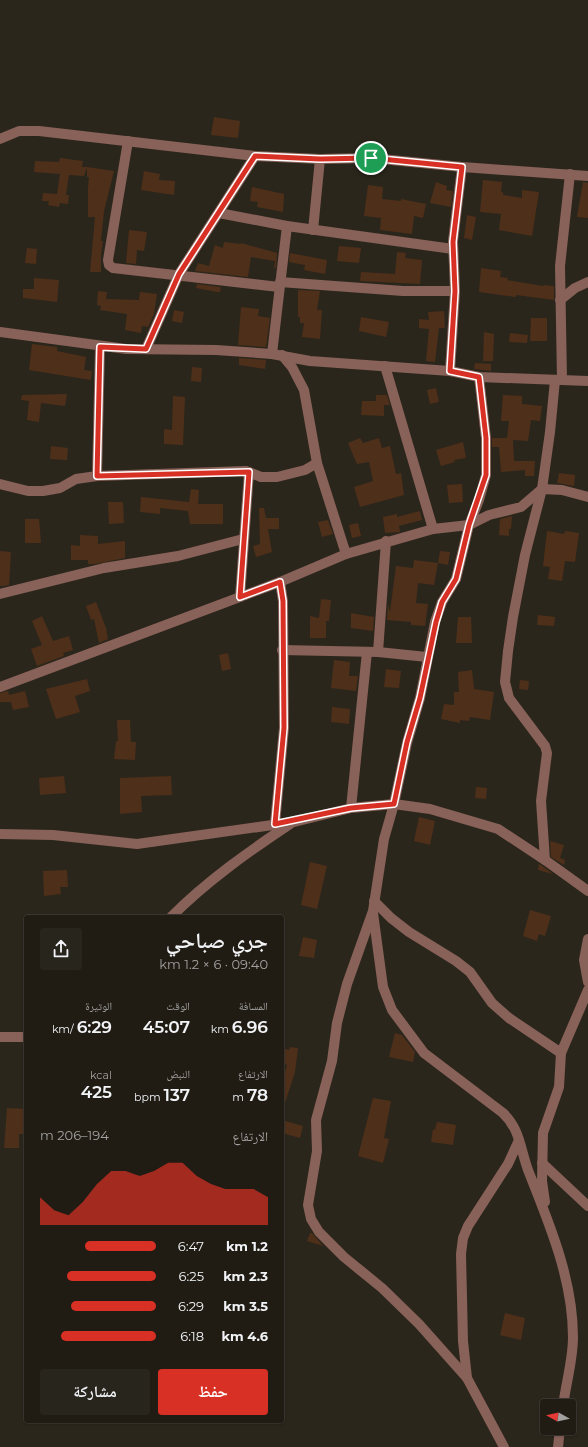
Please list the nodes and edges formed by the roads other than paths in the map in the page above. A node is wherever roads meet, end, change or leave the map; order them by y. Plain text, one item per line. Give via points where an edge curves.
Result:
1 (0, 139) edge
2 (128, 140) junction
3 (255, 156) junction
4 (320, 159) junction
5 (462, 167) junction
6 (570, 174) junction
7 (588, 176) edge
8 (219, 213) junction
9 (287, 226) junction
10 (313, 230) junction
11 (453, 249) junction
12 (179, 274) junction
13 (588, 282) edge
14 (279, 284) junction
15 (455, 291) junction
16 (560, 300) junction
17 (0, 332) edge
18 (100, 347) junction
19 (146, 349) junction
20 (277, 354) junction
21 (385, 366) junction
22 (450, 371) junction
23 (479, 377) junction
24 (558, 380) junction
25 (588, 381) edge
26 (317, 463) junction
27 (249, 472) junction
28 (97, 476) junction
29 (0, 484) edge
30 (542, 489) junction
31 (588, 497) edge
32 (469, 525) junction
33 (433, 529) junction
34 (243, 539) junction
35 (386, 541) junction
36 (346, 554) junction
37 (280, 582) junction
38 (0, 594) edge
39 (240, 597) junction
40 (282, 650) junction
41 (367, 652) junction
42 (378, 652) junction
43 (427, 657) junction
44 (0, 687) edge
45 (394, 804) junction
46 (351, 808) junction
47 (294, 822) junction
48 (275, 824) junction
49 (0, 834) edge
50 (545, 860) junction
51 (588, 891) edge
52 (373, 906) junction
53 (173, 915) edge
54 (588, 939) edge
55 (588, 982) edge
56 (588, 990) edge
57 (0, 1037) edge
58 (24, 1037) edge
59 (561, 1053) junction
60 (519, 1140) junction
61 (542, 1163) junction
62 (588, 1206) edge
63 (546, 1214) junction
64 (467, 1378) junction
65 (564, 1399) edge
66 (559, 1435) edge
67 (504, 1447) edge
68 (558, 1447) edge

1 - 2 street via 12,132 27,130
2 - 3 street
2 - 12 street via 109,265 114,268
3 - 4 street
3 - 8 street
4 - 5 street via 371,158
4 - 10 street
5 - 6 street
5 - 11 street
6 - 7 street
6 - 16 street via 562,245
8 - 9 street
8 - 12 street
9 - 10 street
9 - 14 street
10 - 11 street
11 - 15 street
12 - 14 street
12 - 19 street
13 - 16 street
14 - 15 street via 403,291
14 - 20 street
15 - 22 street
16 - 24 street
17 - 18 street
18 - 19 street
18 - 28 street
19 - 20 street
20 - 21 street via 310,361
20 - 26 street via 296,373 304,390
21 - 22 street
21 - 33 street
22 - 23 street
23 - 24 street
23 - 32 street via 487,456 482,488
24 - 25 street
24 - 30 street
26 - 27 street via 305,470 277,477 261,477
26 - 36 street
27 - 28 street
27 - 34 street
28 - 29 street via 76,479 60,488 43,491 28,491
30 - 31 street via 562,490
30 - 32 street via 521,507 489,515
30 - 50 street via 513,617 505,682 508,698 545,746 547,753 541,801
32 - 33 street
32 - 43 street via 456,579 442,602
33 - 35 street
34 - 38 street via 178,556 104,568
34 - 39 street
35 - 36 street
35 - 42 street
36 - 37 street
37 - 39 street
37 - 40 street via 283,601
39 - 44 street
40 - 41 street
40 - 48 street via 284,728
41 - 42 street
41 - 46 street
42 - 43 street
43 - 45 street via 420,698 407,742
45 - 46 street
45 - 50 street via 430,809 498,829
45 - 52 street via 380,858
46 - 47 street
47 - 48 street
47 - 53 street via 198,891
48 - 49 street via 137,844 53,835
50 - 51 street
52 - 59 street via 456,961 470,972 492,1003 509,1018
52 - 60 street via 383,987 392,1010 424,1053 511,1121
52 - 64 street via 337,1023 330,1072 316,1120 317,1151 308,1206 311,1219 319,1232 419,1324
54 - 55 street via 584,960
56 - 59 street
57 - 58 street
59 - 61 street via 559,1087 543,1133
60 - 63 street
60 - 64 street via 508,1164 463,1238 463,1341
61 - 62 street
61 - 63 street
63 - 65 street via 560,1256 570,1299 572,1352
64 - 67 street
66 - 68 street

